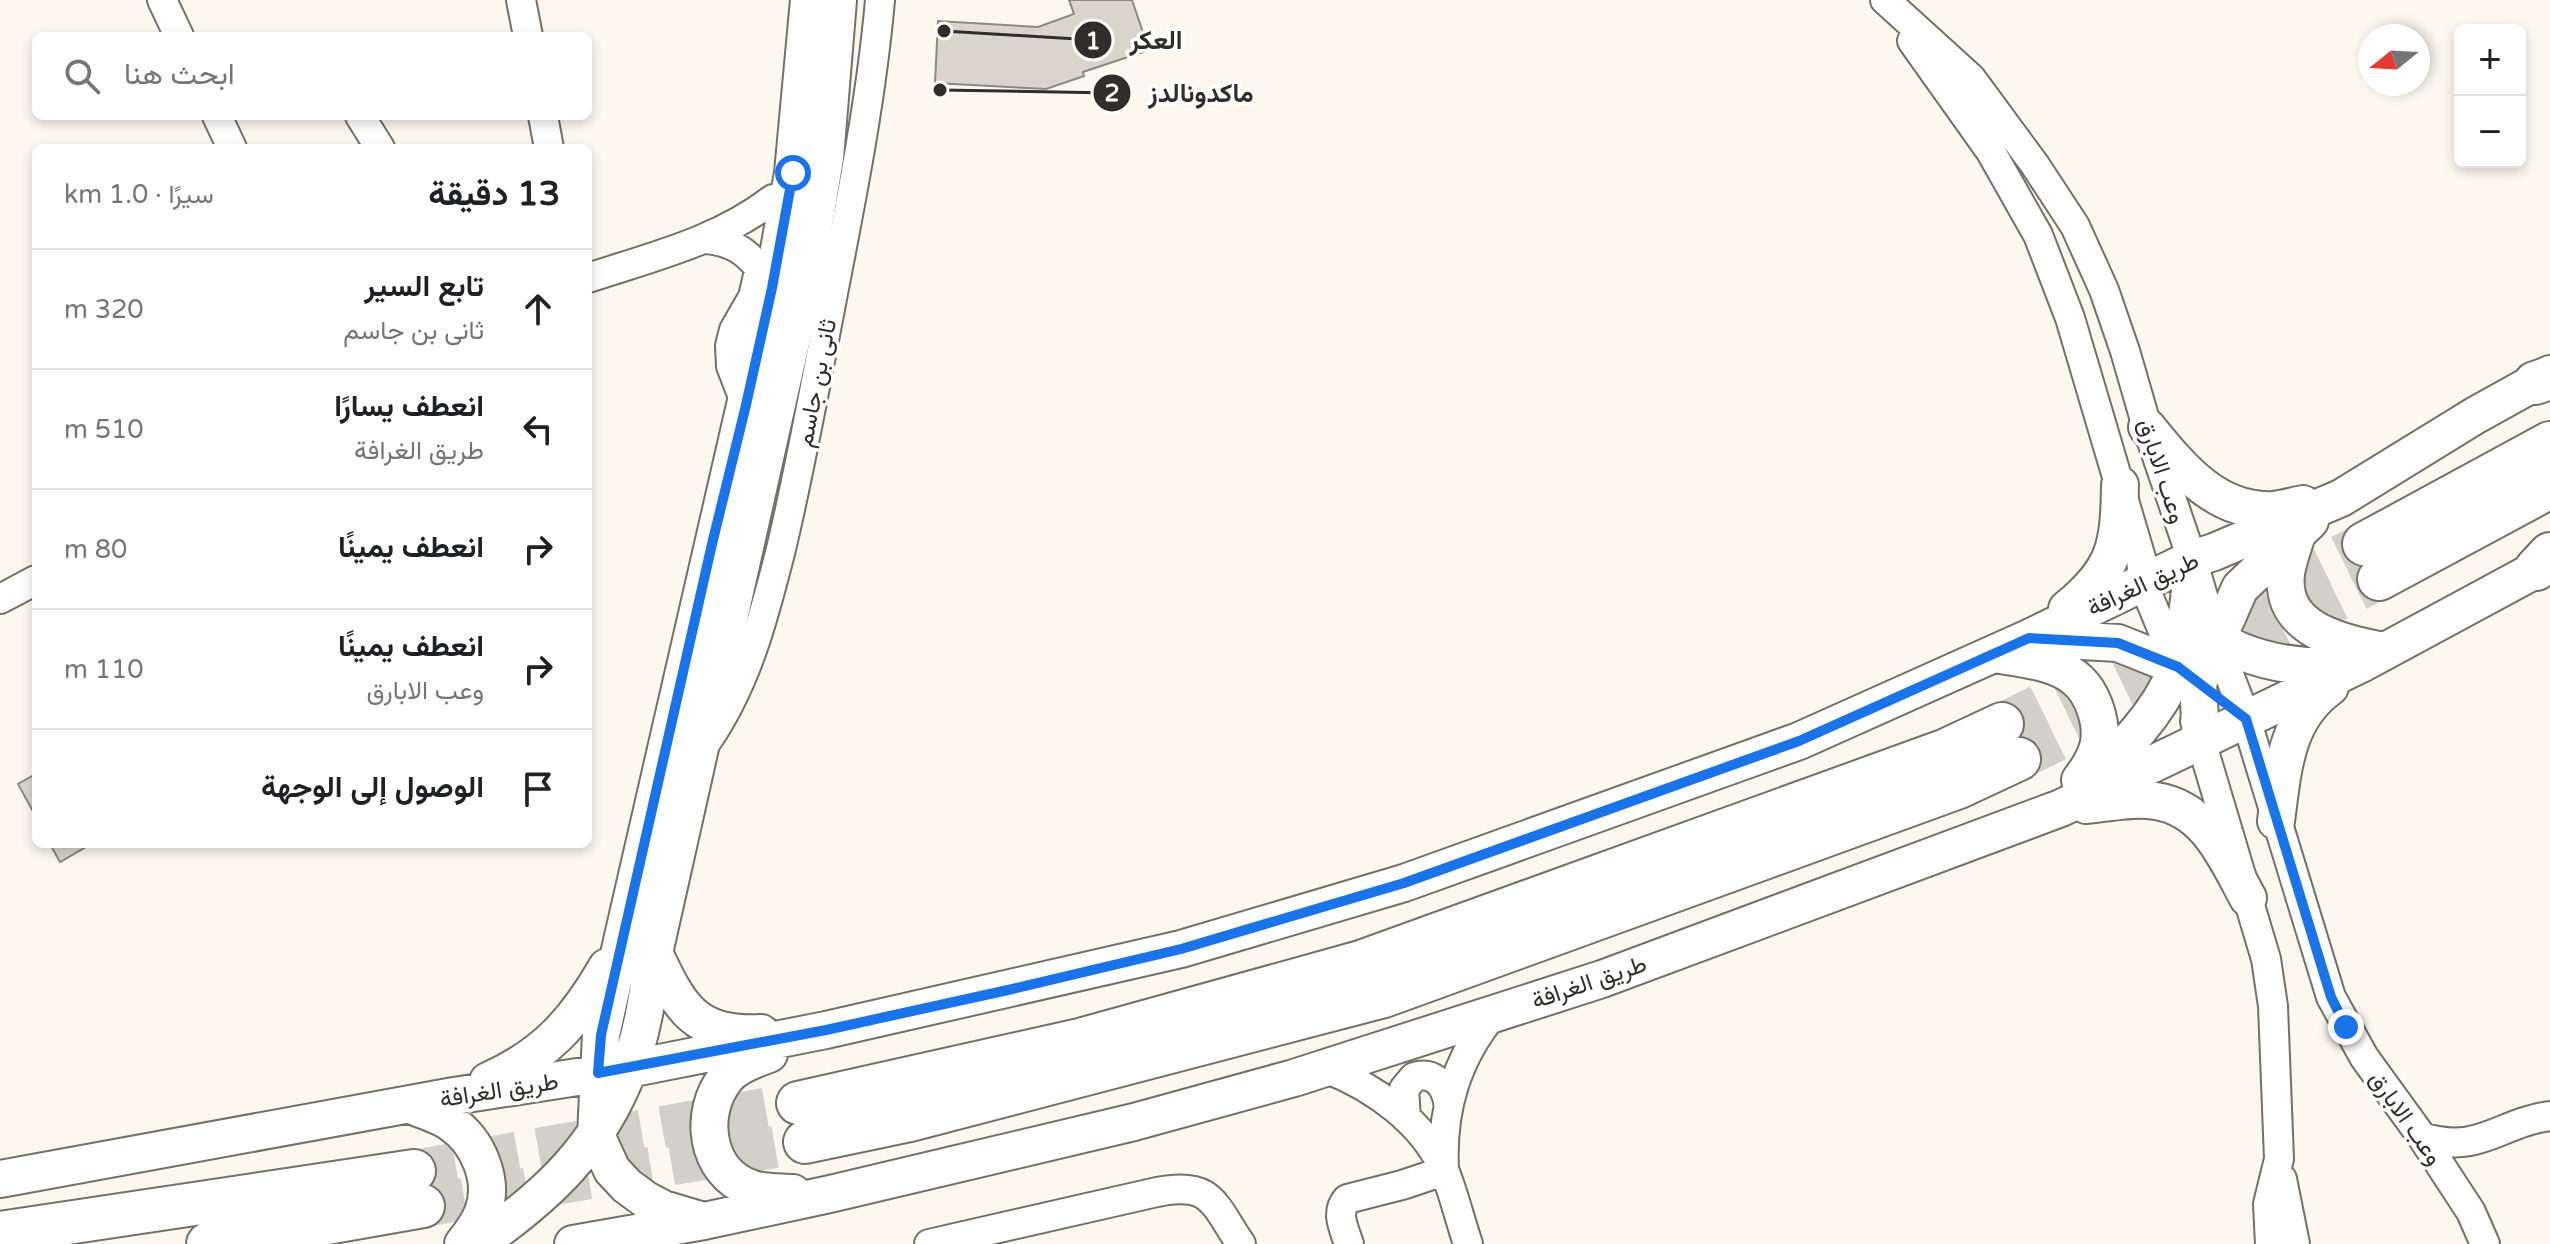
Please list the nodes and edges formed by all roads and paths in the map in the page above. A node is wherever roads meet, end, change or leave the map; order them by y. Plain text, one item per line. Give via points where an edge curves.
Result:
1 (162, 0) edge
2 (521, 0) edge
3 (793, 0) edge
4 (809, 0) edge
5 (838, 0) edge
6 (880, 0) edge
7 (1884, 0) edge
8 (177, 32) edge
9 (527, 32) edge
10 (219, 120) edge
11 (362, 120) edge
12 (544, 120) edge
13 (230, 144) edge
14 (378, 144) edge
15 (548, 144) edge
16 (773, 199) junction
17 (706, 239) junction
18 (760, 269) junction
19 (592, 277) edge
20 (2545, 379) edge
21 (746, 405) junction
22 (2147, 427) junction
23 (2550, 443) edge
24 (2120, 485) junction
25 (2550, 487) edge
26 (2341, 498) junction
27 (2299, 530) junction
28 (2192, 559) junction
29 (2545, 562) edge
30 (32, 582) edge
31 (2143, 583) junction
32 (0, 599) edge
33 (2187, 618) junction
34 (2029, 638) junction
35 (2216, 640) junction
36 (1993, 654) junction
37 (2373, 657) junction
38 (2188, 675) junction
39 (2246, 719) junction
40 (2201, 740) junction
41 (2011, 741) tunnel mouth
42 (700, 751) junction
43 (2061, 808) junction
44 (2276, 821) junction
45 (2248, 898) junction
46 (638, 947) junction
47 (1494, 1013) junction
48 (826, 1030) junction
49 (1325, 1068) junction
50 (613, 1071) junction
51 (454, 1096) junction
52 (1448, 1102) junction
53 (411, 1105) junction
54 (2550, 1116) edge
55 (1406, 1118) junction
56 (802, 1122) tunnel mouth
57 (596, 1135) junction
58 (2422, 1137) junction
59 (2279, 1159) junction
60 (1444, 1171) junction
61 (4, 1175) edge
62 (830, 1194) junction
63 (704, 1221) junction
64 (0, 1233) edge
65 (208, 1244) edge
66 (463, 1244) edge
67 (478, 1244) edge
68 (573, 1244) edge
69 (929, 1244) edge
70 (1241, 1244) edge
71 (1349, 1244) edge
72 (1468, 1244) edge
73 (2270, 1244) edge
74 (2295, 1244) edge
75 (2485, 1244) edge

1 - 8 street
2 - 9 street
3 - 16 street
4 - 21 main road, ثانى بن جاسم via 793,173
5 - 42 main road, ثانى بن جاسم via 825,158 804,284
6 - 42 street, ثانى بن جاسم via 868,103 799,476 749,661 728,708
7 - 22 street, وعب الابارق via 1971,78 2075,226 2104,290
7 - 24 street, وعب الابارق via 1991,152 2038,235 2070,318
10 - 13 street
11 - 14 street
12 - 15 street
16 - 17 street
16 - 18 street
17 - 18 street via 742,250
17 - 19 street
18 - 21 street via 730,346 731,366
20 - 26 main road, طريق الغرافة
21 - 46 main road, ثانى بن جاسم via 712,544
22 - 26 main road via 2186,475 2214,495 2271,510
22 - 28 street, وعب الابارق
23 - 25 highway via 2372,561
24 - 31 street, وعب الابارق
24 - 34 main road via 2119,529 2106,568 2071,606
26 - 27 main road
26 - 28 main road, طريق الغرافة
27 - 35 main road via 2240,588
27 - 37 main road via 2286,576 2288,602 2304,624
28 - 31 main road, طريق الغرافة
28 - 33 main road
28 - 35 street, وعب الابارق
29 - 37 main road, طريق الغرافة
30 - 32 street
31 - 33 main road
31 - 34 main road, طريق الغرافة
31 - 38 street, وعب الابارق
33 - 35 main road
33 - 38 main road
34 - 36 main road, طريق الغرافة
34 - 38 main road via 2118,643
35 - 37 main road via 2261,660 2288,665 2318,668
35 - 38 main road
35 - 39 street, وعب الابارق
36 - 43 main road via 2055,667 2075,678 2096,711 2098,747
36 - 48 main road, طريق الغرافة via 1799,741 1404,883 1181,949
37 - 39 main road, طريق الغرافة
37 - 44 main road via 2303,711 2283,768
38 - 39 main road
38 - 40 main road
38 - 43 main road via 2126,747
39 - 40 main road, طريق الغرافة
39 - 44 street, وعب الابارق
40 - 43 main road, طريق الغرافة
40 - 45 street
41 - 56 highway via 1944,751 1361,962
42 - 46 main road, ثانى بن جاسم
43 - 45 main road via 2140,800 2172,805 2212,834
43 - 47 main road, طريق الغرافة via 1602,979
44 - 58 street, وعب الابارق via 2331,997 2364,1057
45 - 59 street via 2273,1006
46 - 48 main road via 677,1000 703,1024 744,1034
46 - 50 main road, ثانى بن جاسم via 643,1020
46 - 51 main road via 595,988 553,1041 528,1061
47 - 49 main road, طريق الغرافة
47 - 52 street via 1466,1055
48 - 50 main road, طريق الغرافة
48 - 62 main road via 727,1075 715,1095 709,1130 719,1162 751,1189
49 - 55 street via 1360,1083
49 - 62 main road, طريق الغرافة via 1134,1122
50 - 51 main road, طريق الغرافة
50 - 57 main road, ثانى بن جاسم
51 - 53 main road, طريق الغرافة
52 - 55 street via 1436,1078 1414,1077 1404,1089
52 - 60 street
53 - 61 main road, طريق الغرافة
53 - 66 main road via 451,1122 485,1171 484,1211
54 - 58 street via 2464,1143
55 - 60 street
57 - 63 main road, ثانى بن جاسم via 612,1170 627,1186 663,1209
57 - 67 main road via 536,1201
58 - 75 street, وعب الابارق via 2471,1212
59 - 73 street via 2268,1204
59 - 74 street
60 - 71 street via 1347,1199 1341,1217
60 - 72 street
62 - 63 main road, طريق الغرافة
63 - 68 main road, طريق الغرافة
64 - 65 highway via 418,1189
69 - 70 street via 1187,1188 1207,1195

